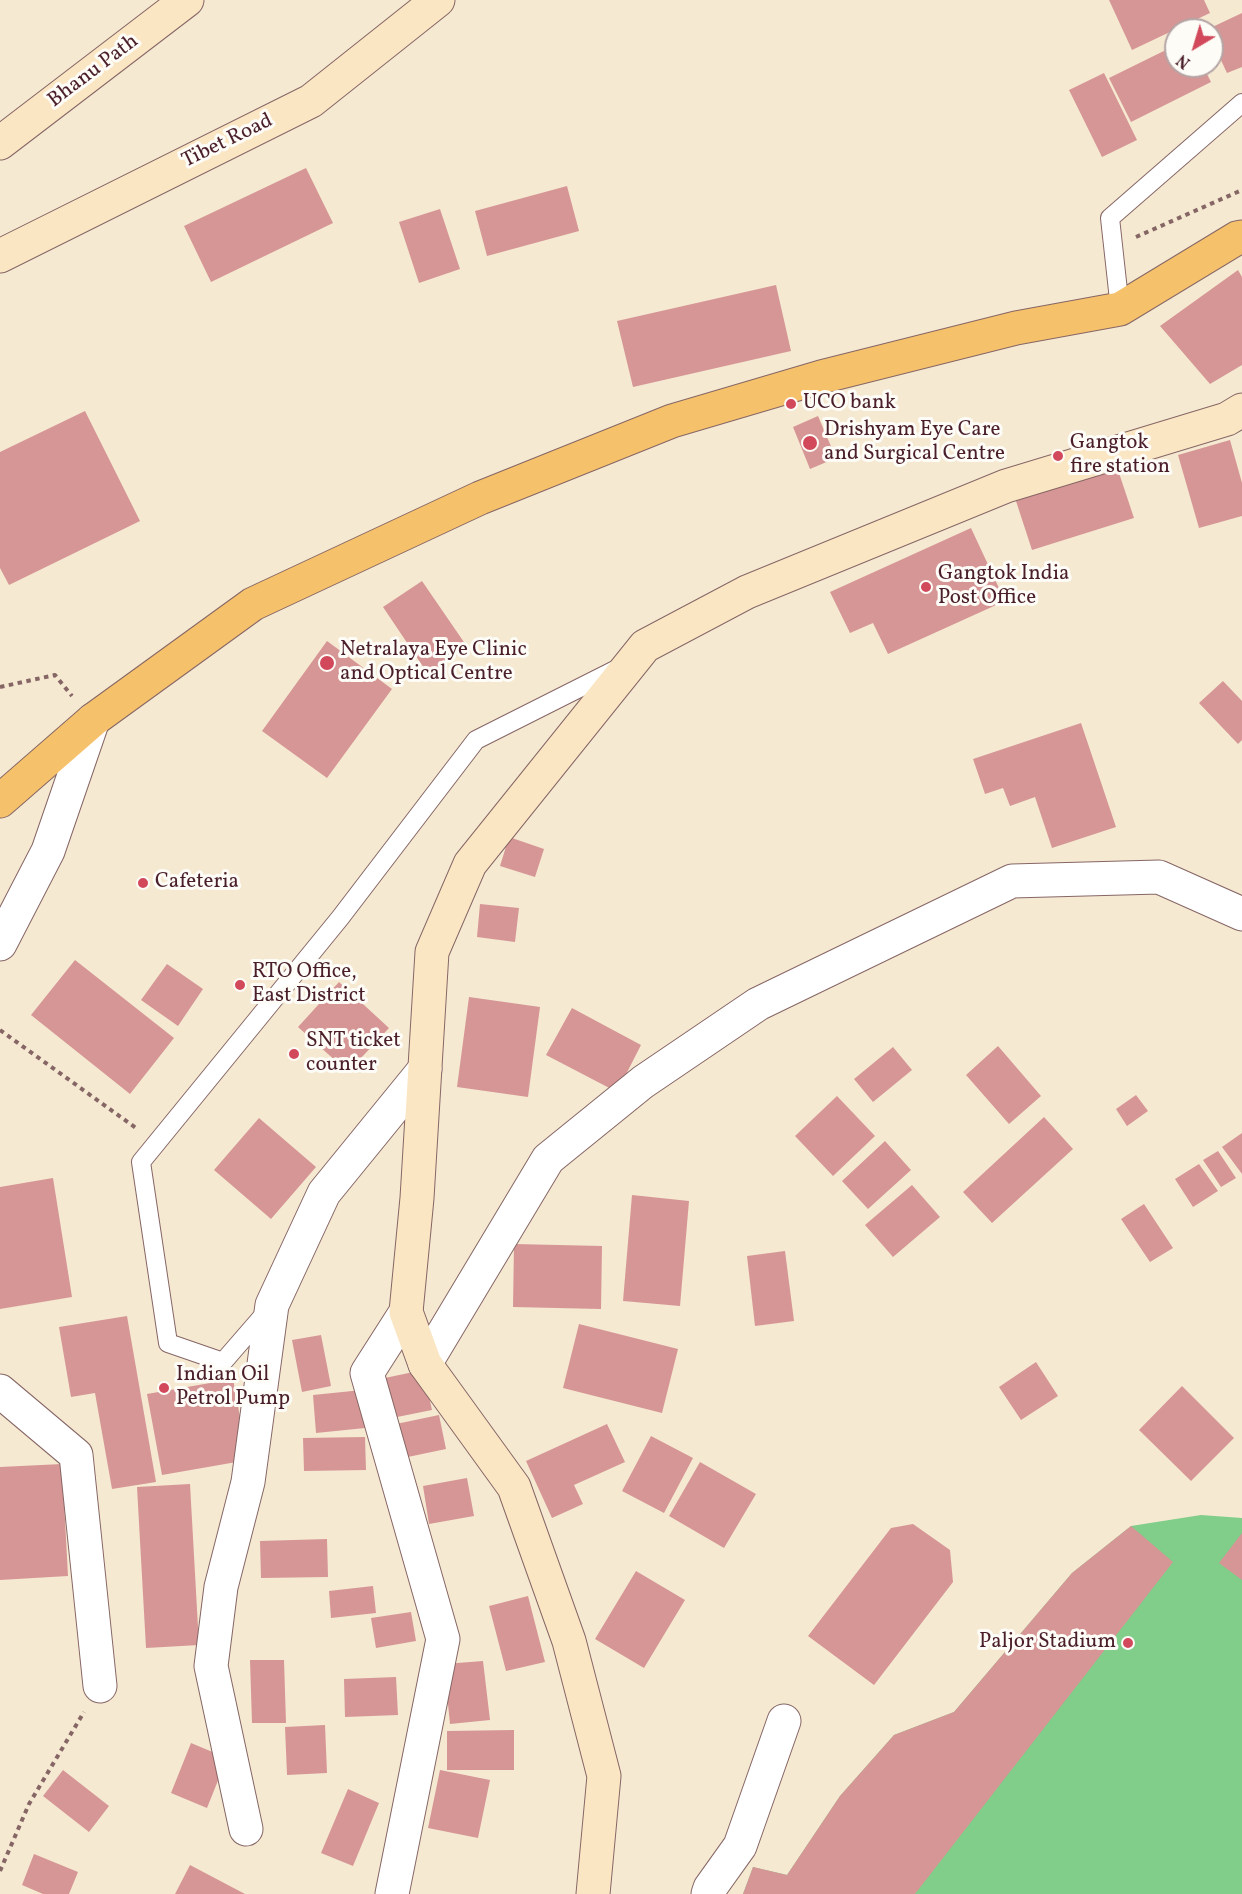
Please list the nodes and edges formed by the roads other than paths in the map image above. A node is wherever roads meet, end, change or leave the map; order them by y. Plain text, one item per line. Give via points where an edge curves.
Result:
1 (187, 0) edge
2 (438, 0) edge
3 (1242, 103) edge
4 (0, 143) edge
5 (1242, 237) edge
6 (0, 256) edge
7 (1120, 309) junction
8 (1242, 410) edge
9 (634, 660) junction
10 (93, 720) junction
11 (0, 801) edge
12 (1242, 914) edge
13 (0, 944) edge
14 (425, 1069) junction
15 (272, 1305) junction
16 (406, 1312) junction
17 (425, 1364) junction
18 (0, 1391) edge
19 (100, 1686) road end
20 (784, 1721) dead end
21 (246, 1830) dead end
22 (392, 1894) edge
23 (592, 1894) edge
24 (708, 1894) edge

1 - 4 main road, Bhanu Path
2 - 6 main road, Tibet Road via 312,101
3 - 7 lane via 1110,218
5 - 7 main road
7 - 10 main road via 1016,328 832,374 651,429 480,498 253,604
8 - 9 main road via 1227,419 1006,486 747,592 645,646
9 - 14 main road via 470,864 432,952
9 - 15 lane via 476,740 340,918 141,1162 168,1343 223,1362
10 - 11 main road
10 - 13 street via 48,850
12 - 17 street via 1159,877 1012,881 758,1004 643,1082 548,1159
14 - 15 street via 324,1193
14 - 16 main road
15 - 21 street via 248,1482 221,1587 211,1666
16 - 17 main road
16 - 22 street via 367,1373 443,1639
17 - 23 main road via 514,1487 569,1641 604,1776
18 - 19 street via 76,1455
20 - 24 street via 740,1846

